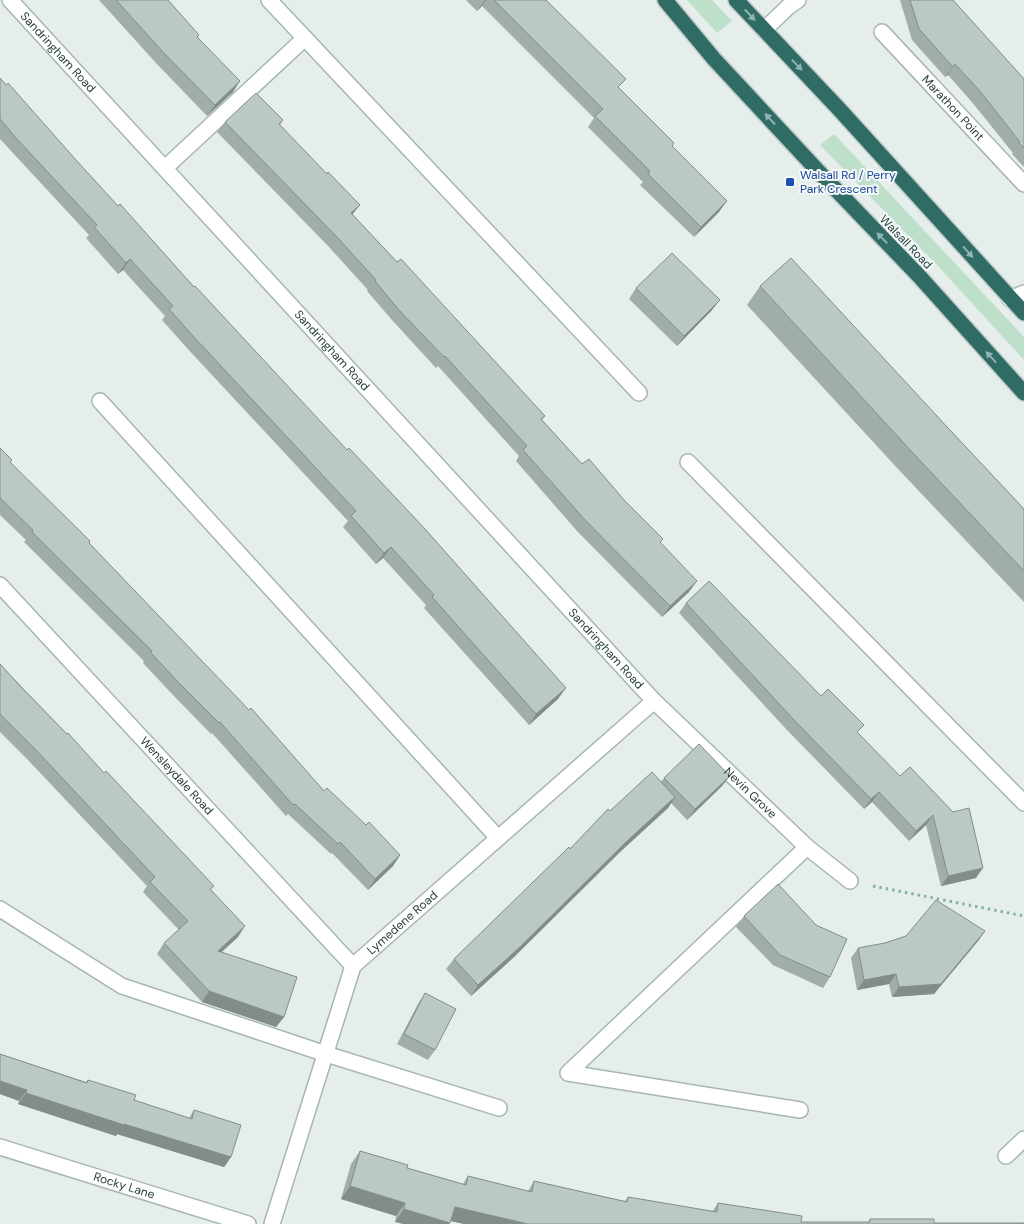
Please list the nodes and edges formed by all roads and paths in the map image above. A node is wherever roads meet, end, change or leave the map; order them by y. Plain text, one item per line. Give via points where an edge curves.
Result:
1 (10, 0) edge
2 (269, 0) edge
3 (665, 0) edge
4 (736, 0) edge
5 (798, 0) edge
6 (764, 30) junction
7 (882, 32) dead end
8 (305, 38) junction
9 (165, 168) junction
10 (1024, 184) edge
11 (1017, 296) edge
12 (1024, 314) edge
13 (639, 394) dead end
14 (1024, 394) edge
15 (100, 401) dead end
16 (688, 462) dead end
17 (0, 585) edge
18 (654, 701) junction
19 (1024, 803) edge
20 (498, 838) junction
21 (807, 847) junction
22 (850, 881) joint
23 (0, 909) edge
24 (1024, 916) edge
25 (353, 966) junction
26 (326, 1054) junction
27 (499, 1108) dead end
28 (800, 1110) dead end
29 (1024, 1139) edge
30 (0, 1147) edge
31 (1006, 1156) dead end
32 (248, 1224) edge
33 (272, 1224) edge

1 - 9 street, Sandringham Road
2 - 8 street
14 -> 3 highway, Walsall Road via 919,276 720,66
4 -> 6 highway
5 - 6 street
6 -> 11 highway
7 - 10 street, Marathon Point
8 - 9 street
8 - 13 street
9 - 18 street, Sandringham Road
11 - 12 highway
15 - 20 street
16 - 19 street
17 - 25 street, Wensleydale Road
18 - 20 street, Lymedene Road
18 - 21 street, Nevin Grove
20 - 25 street, Lymedene Road
21 - 22 street, Nevin Grove
21 - 28 street via 568,1073
22 - 24 path
23 - 26 street via 122,986
25 - 26 street
26 - 27 street
26 - 33 street
29 - 31 street
30 - 32 street, Rocky Lane

